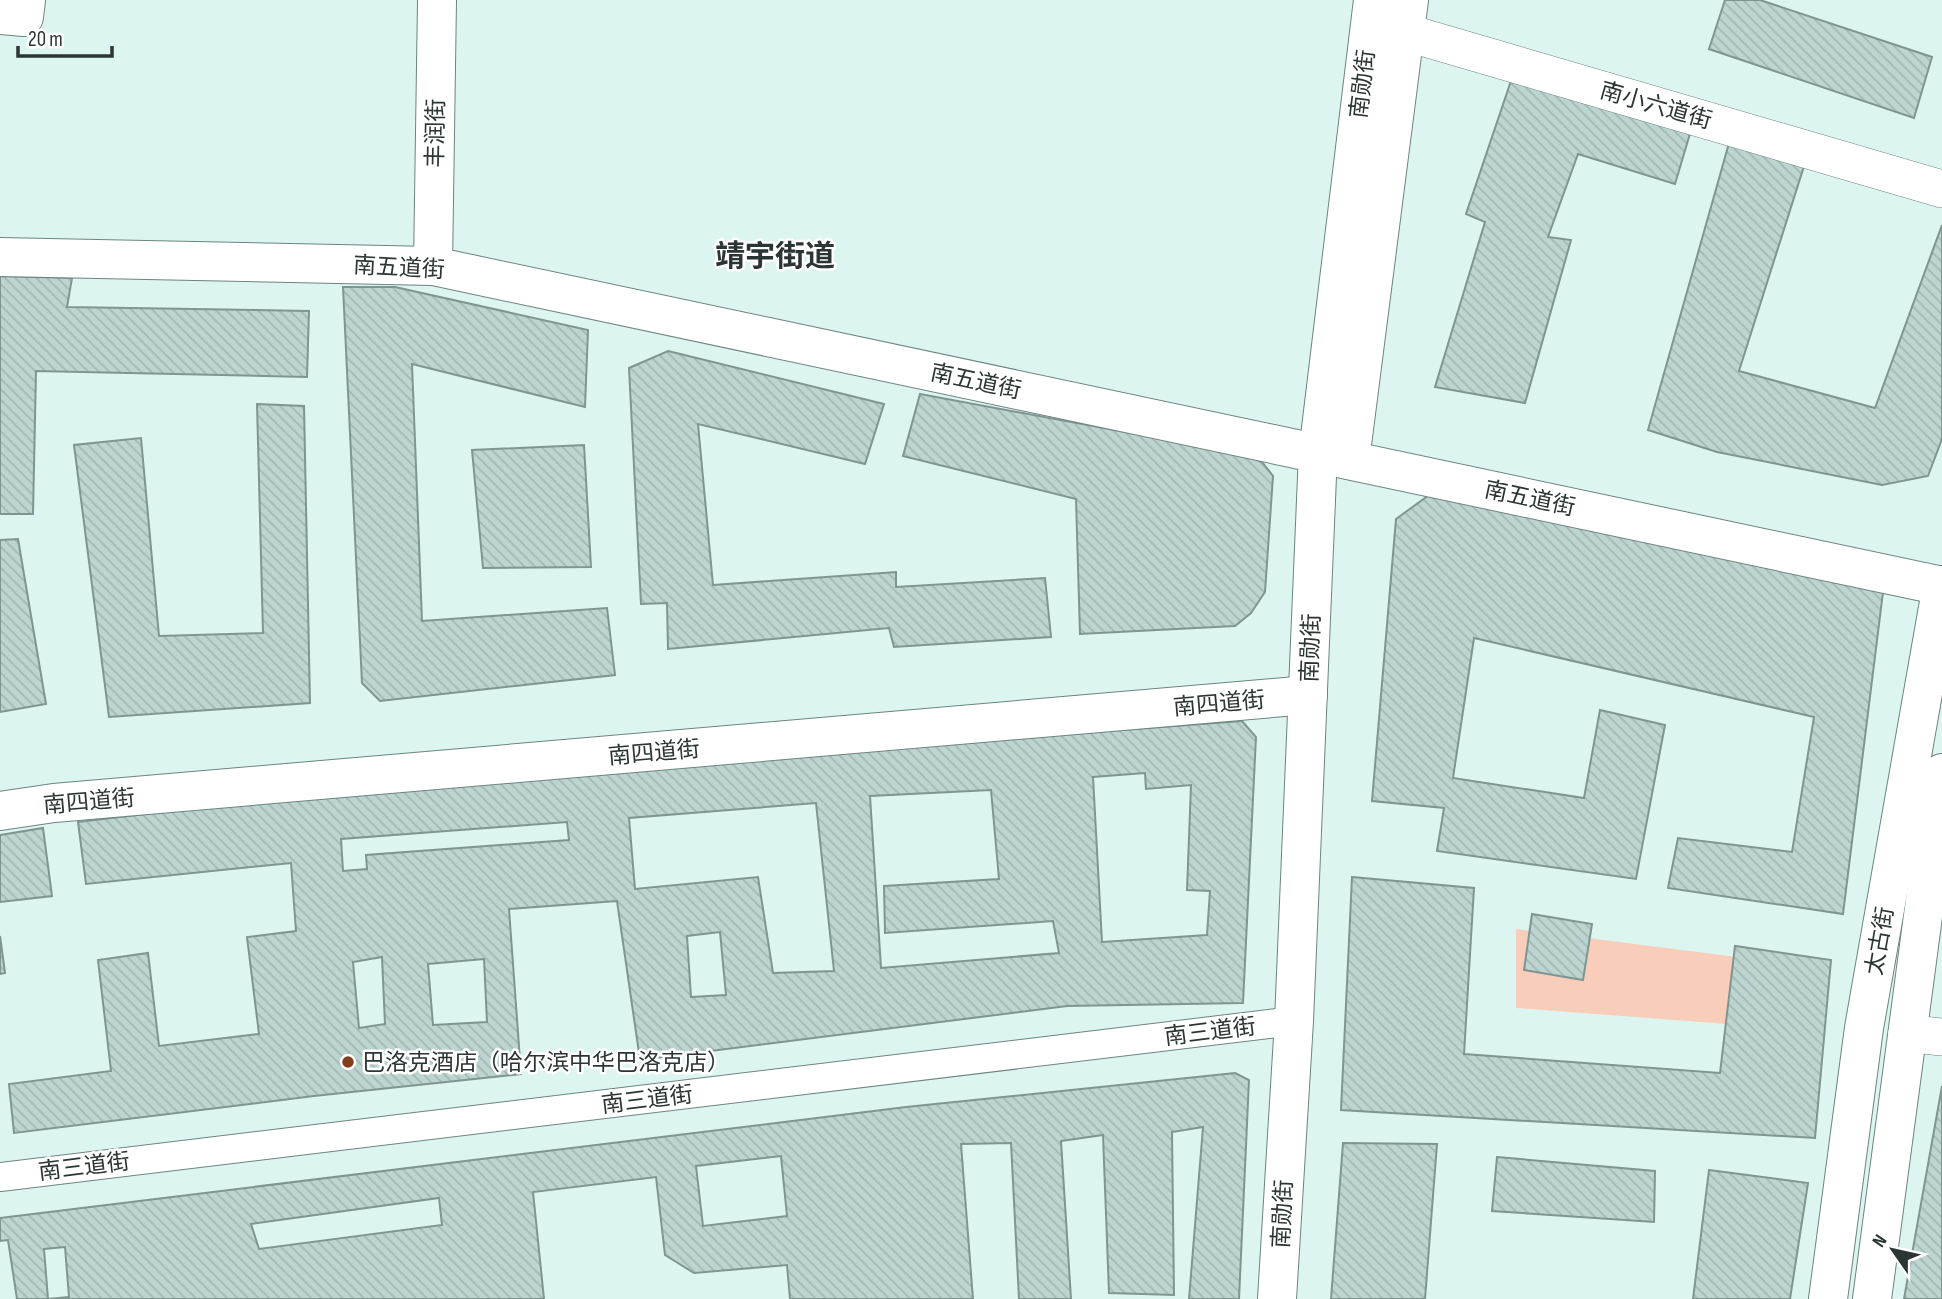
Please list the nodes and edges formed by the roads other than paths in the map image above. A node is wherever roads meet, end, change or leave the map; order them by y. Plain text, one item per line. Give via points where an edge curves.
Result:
1 (26, 0) edge
2 (437, 0) edge
3 (1389, 13) edge
4 (0, 15) edge
5 (1942, 189) edge
6 (0, 257) edge
7 (433, 266) junction
8 (1334, 456) junction
9 (1942, 586) edge
10 (1308, 695) junction
11 (1942, 773) edge
12 (0, 811) edge
13 (1294, 1021) junction
14 (1925, 1035) edge
15 (0, 1177) edge
16 (1277, 1299) edge
17 (1828, 1299) edge
18 (1871, 1299) edge

1 - 4 street via 24,17
2 - 7 street, 丰润街
3 - 5 street, 南小六道街
3 - 8 street, 南勋街
6 - 7 street, 南五道街
7 - 8 street, 南五道街
8 - 9 street, 南五道街
8 - 10 street, 南勋街
9 - 17 street, 太古街 via 1864,1028
10 - 12 street, 南四道街
10 - 13 street, 南勋街
11 - 14 street, 太古街
13 - 15 street, 南三道街
13 - 16 street, 南勋街
14 - 18 street, 太古街

